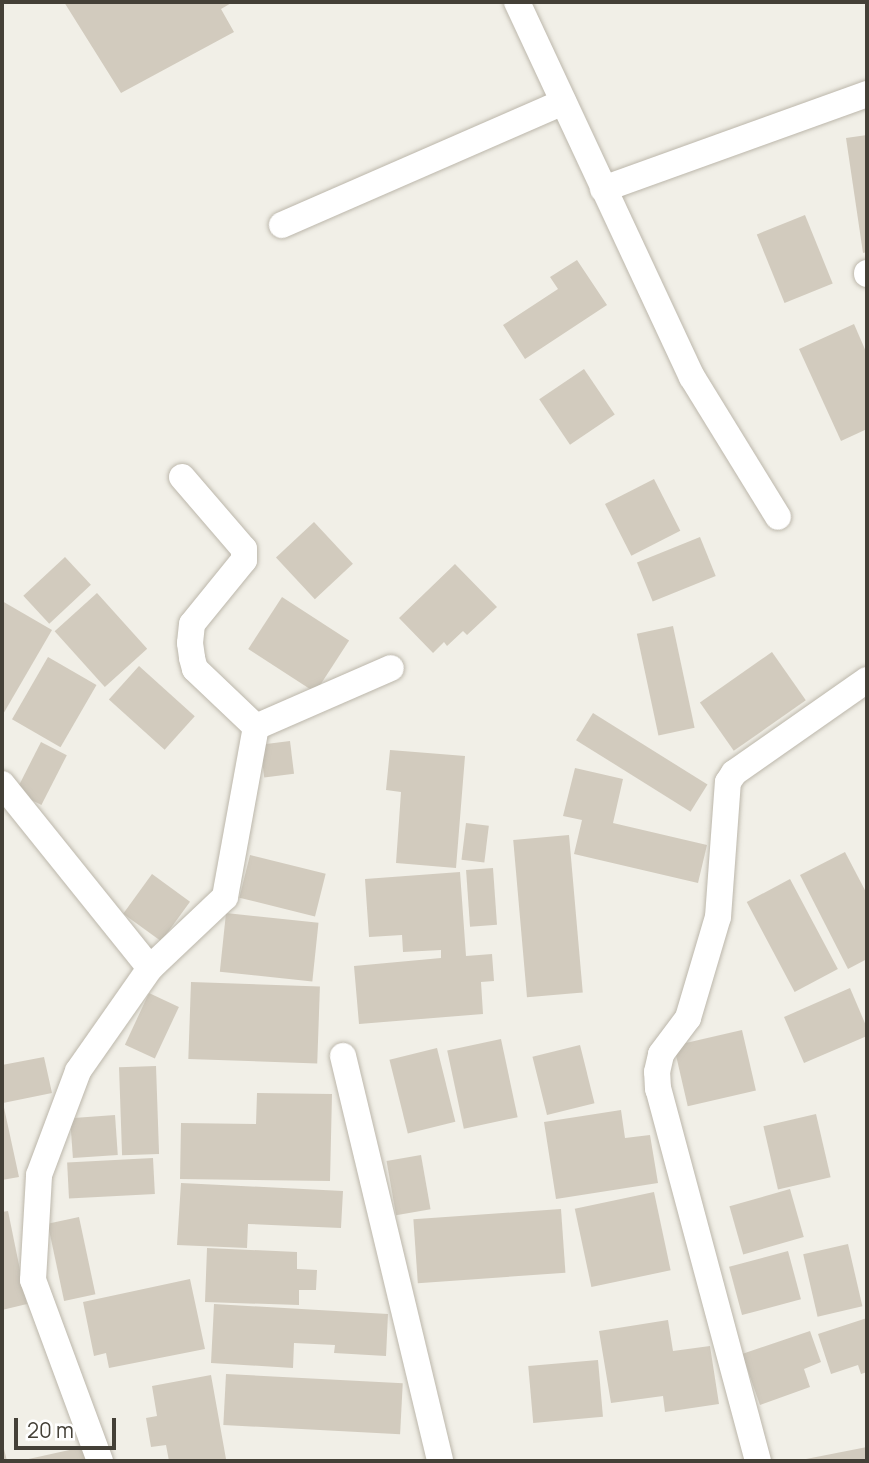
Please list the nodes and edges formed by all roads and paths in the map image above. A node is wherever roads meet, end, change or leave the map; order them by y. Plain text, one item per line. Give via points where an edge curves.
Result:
1 (517, 2) edge
2 (867, 94) edge
3 (563, 102) junction
4 (603, 189) junction
5 (282, 225) dead end
6 (182, 477) dead end
7 (778, 517) dead end
8 (391, 668) dead end
9 (867, 680) edge
10 (256, 727) junction
11 (2, 784) edge
12 (150, 968) junction
13 (343, 1056) dead end
14 (100, 1461) edge
15 (440, 1461) edge
16 (758, 1461) edge

1 - 3 street
2 - 4 street
3 - 4 street
3 - 5 street
4 - 7 street via 692,377
6 - 10 street via 244,549 244,560 192,624 195,669
8 - 10 street
9 - 16 street via 734,773 728,782 718,917 688,1018 661,1054 657,1072
10 - 12 street via 225,897
11 - 12 street
12 - 14 street via 78,1070 39,1175 33,1280
13 - 15 street

